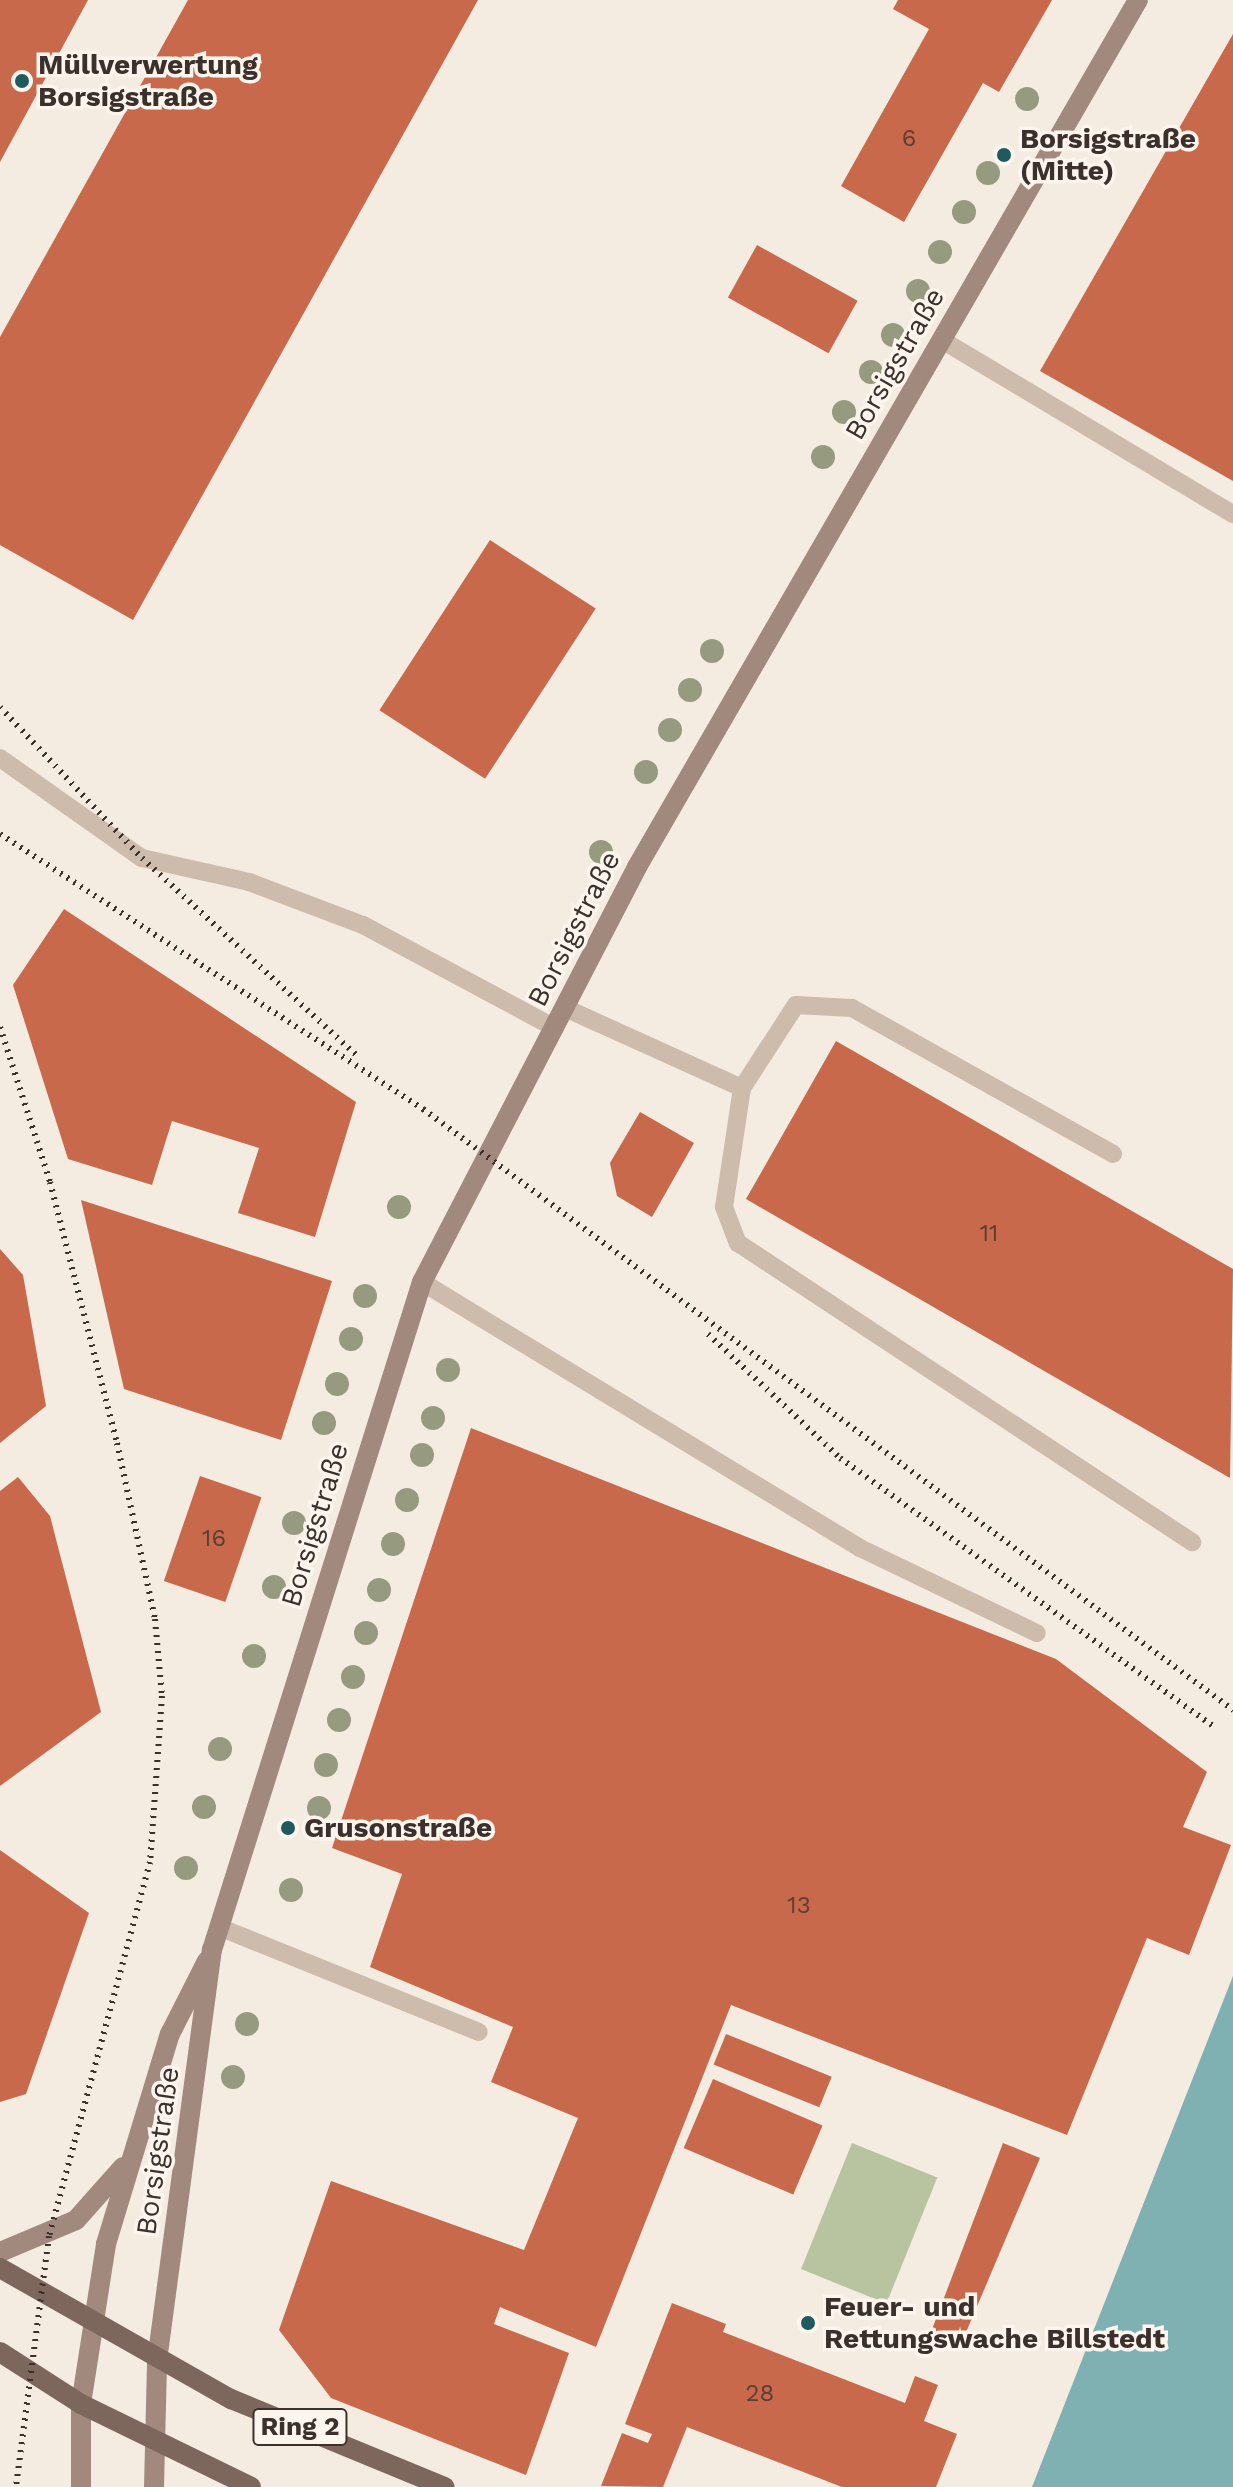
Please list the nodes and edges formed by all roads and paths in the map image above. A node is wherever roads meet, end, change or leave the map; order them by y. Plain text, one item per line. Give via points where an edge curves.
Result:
1 (1138, 0) edge
2 (942, 340) junction
3 (1233, 514) edge
4 (0, 758) edge
5 (565, 1008) junction
6 (555, 1028) junction
7 (742, 1088) junction
8 (1113, 1154) dead end
9 (422, 1282) junction
10 (1192, 1542) dead end
11 (1037, 1633) dead end
12 (219, 1927) junction
13 (212, 1950) junction
14 (479, 2032) dead end
15 (130, 2157) junction
16 (0, 2252) edge
17 (0, 2268) edge
18 (90, 2325) junction
19 (0, 2352) edge
20 (157, 2361) junction
21 (81, 2404) junction
22 (154, 2441) junction
23 (81, 2487) edge
24 (154, 2487) edge
25 (251, 2487) edge
26 (445, 2487) edge

1 - 2 main road, Borsigstraße
2 - 3 lane
2 - 5 main road, Borsigstraße via 637,867
4 - 6 lane via 142,858 249,882 363,925
5 - 6 main road, Borsigstraße
5 - 7 lane
6 - 9 main road, Borsigstraße
7 - 8 lane via 796,1005 852,1008
7 - 10 lane via 724,1207 738,1243
9 - 11 lane via 860,1548
9 - 12 main road, Borsigstraße
12 - 13 main road, Borsigstraße
12 - 14 lane
13 - 15 main road, Borsigstraße via 170,2034
13 - 20 main road, Borsigstraße
15 - 16 main road via 76,2220
15 - 18 main road, Borsigstraße
17 - 18 main road, Ring 2
18 - 20 main road, Ring 2
18 - 21 main road, Borsigstraße
19 - 21 main road, Ring 2
20 - 22 main road, Borsigstraße
20 - 26 main road, Ring 2
21 - 22 main road, Ring 2
21 - 23 main road, Borsigstraße
22 - 24 main road, Borsigstraße
22 - 25 main road, Ring 2

